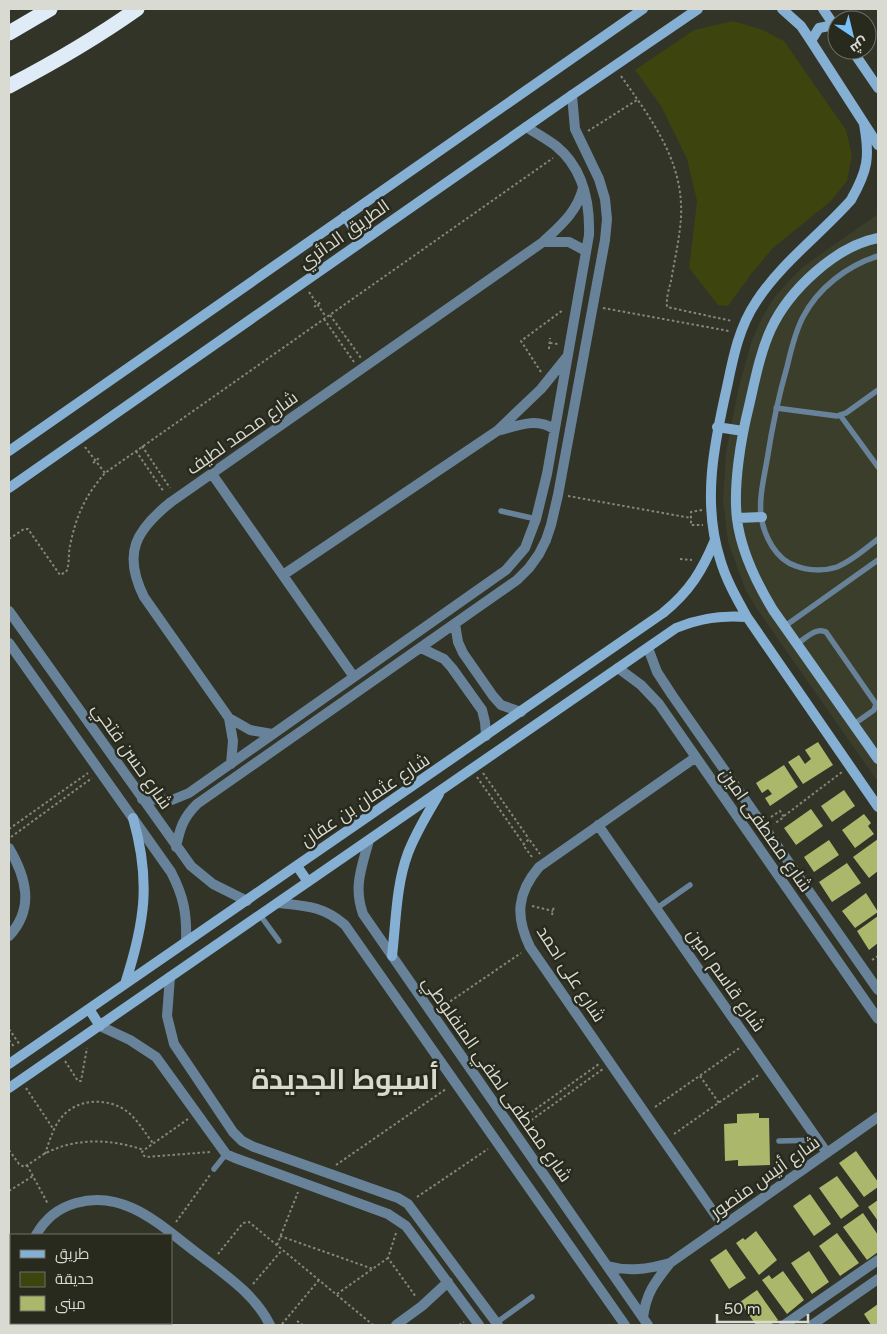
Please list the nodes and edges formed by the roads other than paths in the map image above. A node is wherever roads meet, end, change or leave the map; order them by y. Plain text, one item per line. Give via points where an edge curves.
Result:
1 (50, 9) edge
2 (136, 9) edge
3 (642, 9) edge
4 (698, 9) edge
5 (782, 9) edge
6 (827, 28) edge
7 (9, 33) edge
8 (811, 41) junction
9 (859, 60) edge
10 (9, 86) edge
11 (878, 88) edge
12 (572, 95) junction
13 (864, 124) junction
14 (526, 127) junction
15 (878, 145) edge
16 (584, 187) junction
17 (346, 216) junction
18 (878, 238) edge
19 (363, 241) junction
20 (544, 242) junction
21 (586, 251) junction
22 (878, 256) edge
23 (568, 355) junction
24 (878, 390) edge
25 (776, 408) junction
26 (840, 415) junction
27 (717, 427) junction
28 (554, 429) junction
29 (496, 431) junction
30 (743, 431) junction
31 (9, 451) edge
32 (878, 467) edge
33 (212, 474) junction
34 (9, 488) edge
35 (500, 510) dead end
36 (762, 517) junction
37 (536, 518) junction
38 (737, 518) junction
39 (878, 539) edge
40 (715, 540) junction
41 (519, 557) junction
42 (878, 560) edge
43 (530, 568) junction
44 (283, 575) junction
45 (9, 612) edge
46 (747, 617) junction
47 (455, 624) junction
48 (785, 626) junction
49 (9, 642) edge
50 (797, 644) junction
51 (421, 648) junction
52 (648, 648) junction
53 (13, 653) edge
54 (618, 668) junction
55 (354, 677) junction
56 (522, 712) junction
57 (229, 718) junction
58 (854, 724) junction
59 (272, 734) junction
60 (486, 736) junction
61 (696, 757) junction
62 (878, 759) edge
63 (231, 764) junction
64 (441, 791) junction
65 (142, 799) junction
66 (878, 807) edge
67 (133, 818) junction
68 (598, 825) junction
69 (369, 840) junction
70 (176, 846) junction
71 (9, 848) edge
72 (297, 866) junction
73 (308, 882) junction
74 (690, 885) dead end
75 (247, 901) junction
76 (278, 903) junction
77 (657, 908) junction
78 (260, 915) junction
79 (9, 936) edge
80 (279, 941) dead end
81 (186, 942) junction
82 (392, 956) junction
83 (170, 977) junction
84 (125, 984) junction
85 (878, 990) edge
86 (89, 1009) junction
87 (878, 1019) edge
88 (100, 1026) junction
89 (9, 1064) edge
90 (9, 1088) edge
91 (878, 1117) edge
92 (818, 1140) junction
93 (779, 1141) dead end
94 (224, 1152) junction
95 (827, 1153) junction
96 (214, 1169) road end
97 (723, 1226) junction
98 (165, 1232) edge
99 (37, 1234) edge
100 (172, 1237) edge
101 (878, 1260) edge
102 (452, 1263) junction
103 (670, 1263) junction
104 (607, 1266) junction
105 (441, 1272) junction
106 (614, 1276) junction
107 (878, 1279) edge
108 (448, 1282) junction
109 (599, 1287) junction
110 (532, 1297) dead end
111 (645, 1321) edge
112 (497, 1324) edge
113 (270, 1325) edge
114 (396, 1325) edge
115 (479, 1325) edge
116 (625, 1325) edge
117 (784, 1325) edge
118 (812, 1325) edge

1 - 7 highway
2 - 10 highway via 113,26
3 - 17 street, الطريق الدائري
4 - 12 street, الطريق الدائري
5 - 8 street via 801,26
6 - 8 street via 819,28
8 - 13 street
9 - 11 street
12 - 14 street, الطريق الدائري
12 - 43 street via 578,137 599,179 607,220 558,495 546,540
13 - 15 street
13 - 27 street via 868,147 860,183 851,200 768,284 755,303 734,354
14 - 16 street via 562,152
14 - 19 street, الطريق الدائري
16 - 20 street, شارع محمد لطيف via 570,216
16 - 21 street via 590,219
17 - 19 street
17 - 31 street, الطريق الدائري
18 - 30 street via 855,246 822,267 782,310 764,346
19 - 34 street, الطريق الدائري
20 - 21 street via 569,242
20 - 33 street, شارع محمد لطيف
21 - 23 street
22 - 25 lane via 848,269 817,297 804,316 794,340
23 - 28 street
23 - 29 street via 548,382
24 - 26 lane
25 - 26 lane
25 - 36 lane via 761,498
26 - 32 lane
27 - 30 street
27 - 40 street via 711,509
28 - 29 street via 534,422
28 - 37 street
29 - 44 street
30 - 38 street
33 - 44 street
33 - 57 street, شارع محمد لطيف via 155,515 135,545 133,563 136,580 144,596
35 - 37 lane
36 - 38 street
36 - 39 lane via 776,552 789,564 803,569 837,567
37 - 41 street via 530,539
38 - 48 street via 754,575
40 - 46 street via 728,580
40 - 56 street, شارع عثمان بن عفان via 706,562 680,599
41 - 43 street
41 - 55 street via 506,570
42 - 48 lane
43 - 47 street
44 - 55 street
45 - 65 street, شارع حسن فتحي
46 - 52 street, شارع عثمان بن عفان via 711,617 693,621 676,628
46 - 66 street
47 - 51 street
47 - 56 street via 463,653 493,696 501,704
48 - 50 street
49 - 53 street, شارع حسن فتحي
50 - 58 street
50 - 58 lane via 817,630 826,632 876,704 874,710
51 - 60 street via 444,659 452,668 482,710
51 - 70 street via 197,804 180,826
52 - 54 street, شارع عثمان بن عفان
52 - 85 street, شارع مصطفى امين via 668,689
53 - 67 street, شارع حسن فتحي
54 - 61 street, شارع مصطفى امين via 650,694
54 - 64 street, شارع عثمان بن عفان
55 - 59 street
56 - 60 street, شارع عثمان بن عفان
57 - 59 street, شارع محمد لطيف via 250,730
57 - 63 street, شارع محمد لطيف via 233,741
58 - 62 street
59 - 63 street
60 - 72 street, شارع عثمان بن عفان
61 - 68 street, شارع على احمد
61 - 87 street, شارع مصطفى امين
63 - 65 street via 181,798
64 - 69 street, شارع عثمان بن عفان
64 - 82 street via 414,838 403,870
65 - 70 street, شارع حسن فتحي
67 - 81 street, شارع حسن فتحي via 178,886 187,918
67 - 84 street via 144,870 144,896 137,948
68 - 77 street, شارع قاسم امين
68 - 97 street, شارع على احمد via 530,878 520,903 523,933
69 - 73 street, شارع عثمان بن عفان
69 - 82 street, شارع مصطفى لطفي المنفلوطي via 358,880 359,903
70 - 75 street, شارع حسن فتحي via 201,876
71 - 79 street via 24,881 25,899 21,916
72 - 73 street
72 - 75 street, شارع عثمان بن عفان
73 - 76 street, شارع عثمان بن عفان
74 - 77 lane
75 - 81 street, شارع عثمان بن عفان
76 - 78 street, شارع عثمان بن عفان
76 - 109 street, شارع مصطفى لطفي المنفلوطي via 313,906 325,910 345,925
77 - 92 street, شارع قاسم امين
78 - 80 lane
78 - 83 street, شارع عثمان بن عفان
81 - 84 street, شارع عثمان بن عفان
82 - 104 street, شارع مصطفى لطفي المنفلوطي
83 - 88 street, شارع عثمان بن عفان
83 - 102 street via 167,1016 174,1044 233,1132 248,1144 398,1198 408,1204
84 - 86 street, شارع عثمان بن عفان
86 - 88 street
86 - 89 street, شارع عثمان بن عفان
88 - 90 street, شارع عثمان بن عفان
88 - 94 street via 156,1057
91 - 95 street, شارع أنيس منصور
92 - 93 lane
92 - 95 street, شارع قاسم امين
94 - 96 lane
94 - 105 street via 388,1214 406,1226
95 - 97 street, شارع أنيس منصور
97 - 103 street, شارع أنيس منصور
98 - 99 street via 136,1208 103,1199 86,1200 53,1213
100 - 113 street via 247,1293
101 - 117 street
102 - 105 street
102 - 112 street
103 - 104 street, شارع أنيس منصور via 632,1270
103 - 111 street, شارع أنيس منصور via 647,1296
104 - 106 street, شارع مصطفى لطفي المنفلوطي
105 - 108 street
106 - 109 street
106 - 111 street, شارع مصطفى لطفي المنفلوطي
107 - 118 street
108 - 114 street
108 - 115 street
109 - 116 street, شارع مصطفى لطفي المنفلوطي
110 - 112 lane

